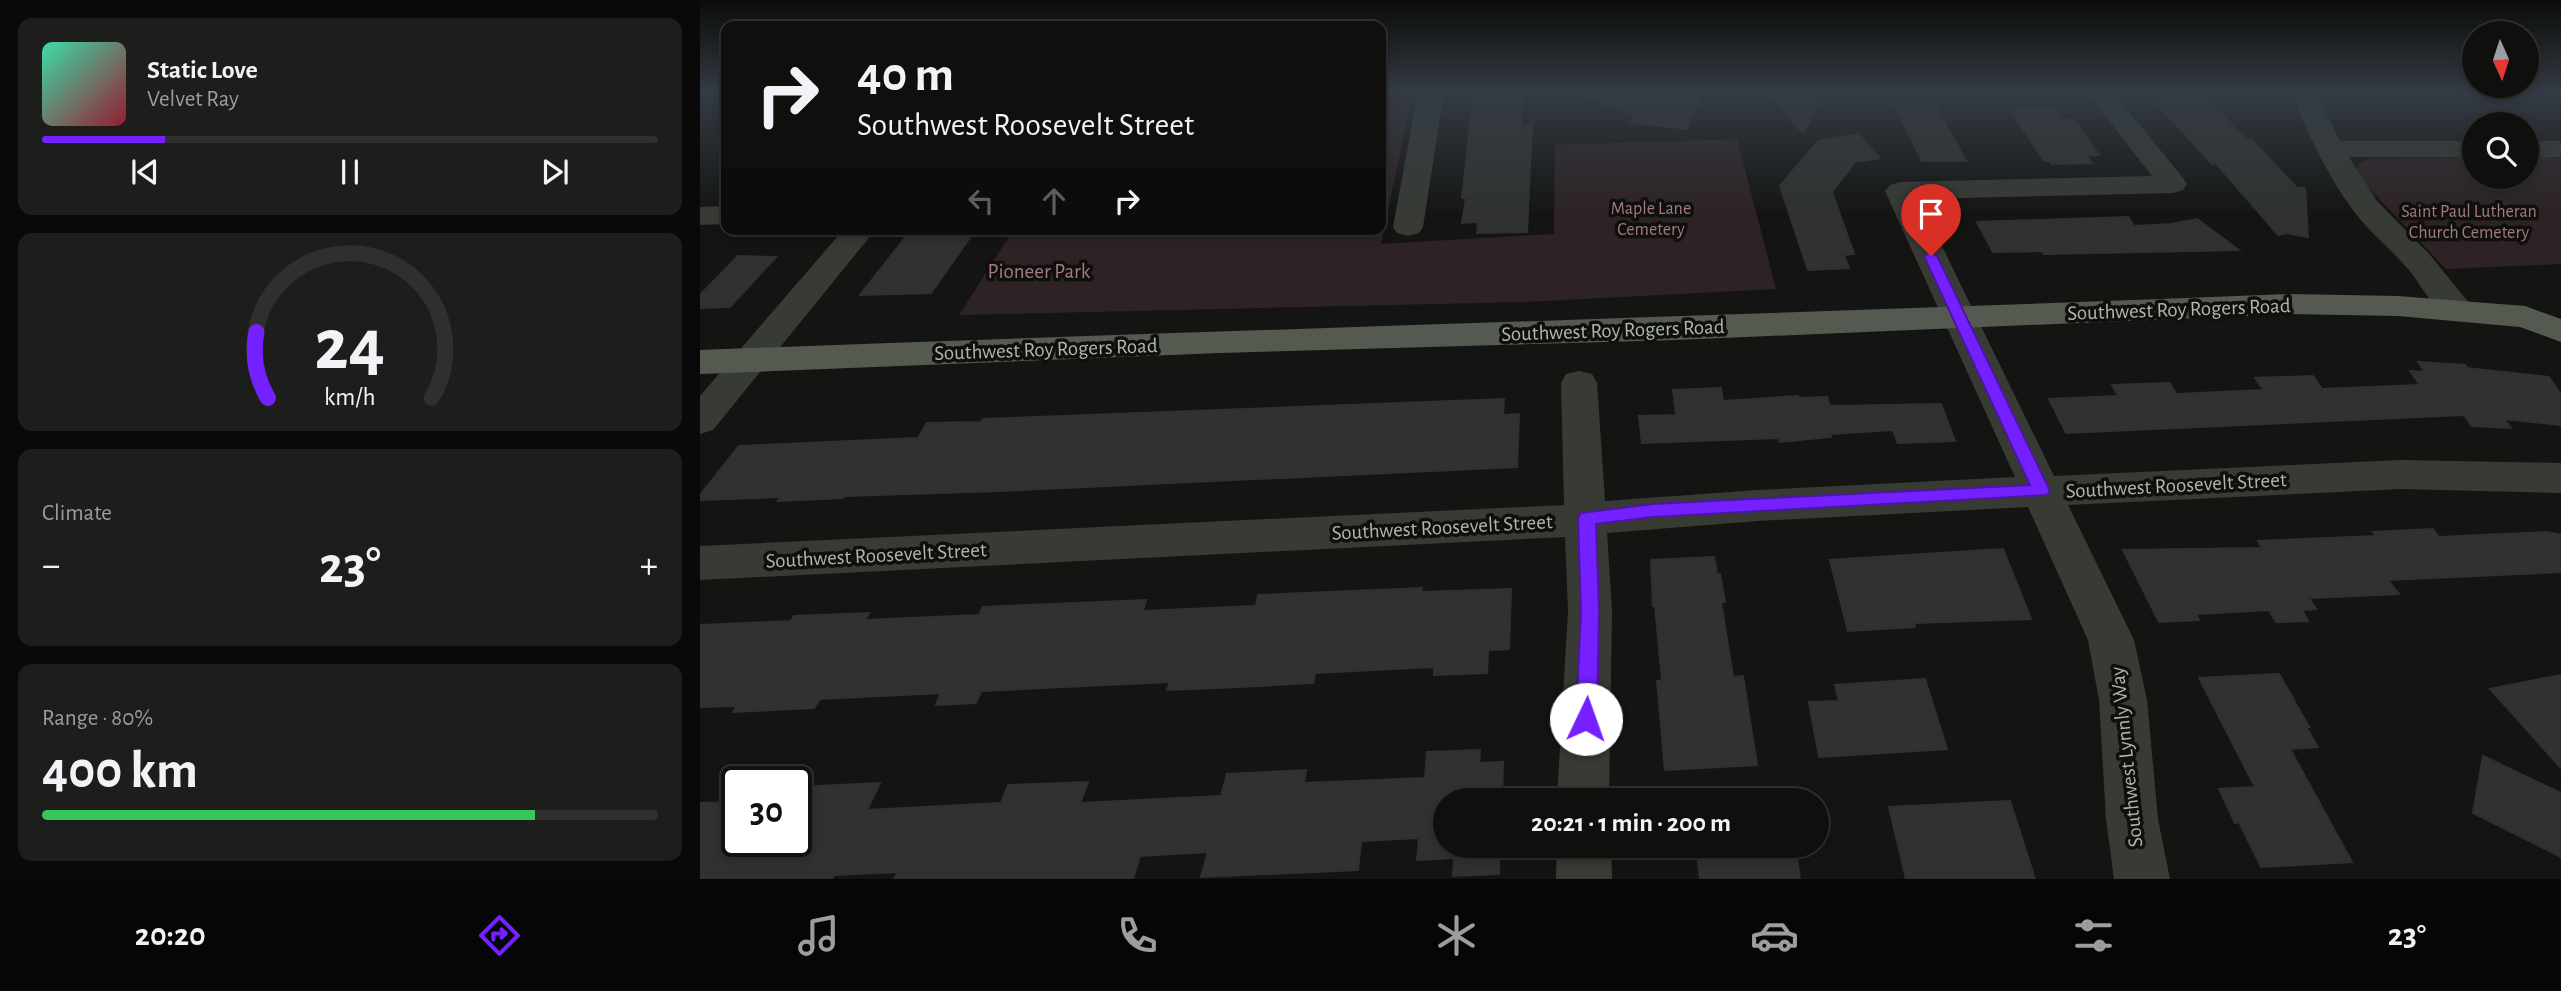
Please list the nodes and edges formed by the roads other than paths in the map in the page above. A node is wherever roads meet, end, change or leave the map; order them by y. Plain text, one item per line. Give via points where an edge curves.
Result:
1 (1424, 132) edge
2 (2132, 132) edge
3 (2322, 132) edge
4 (2330, 149) junction
5 (2462, 149) edge
6 (2539, 149) edge
7 (2561, 149) edge
8 (721, 215) edge
9 (700, 216) edge
10 (1408, 227) dead end
11 (856, 235) edge
12 (2457, 310) junction
13 (2561, 312) edge
14 (1959, 317) junction
15 (2525, 317) junction
16 (2561, 331) edge
17 (751, 360) junction
18 (700, 362) edge
19 (1580, 383) dead end
20 (700, 421) edge
21 (2561, 478) edge
22 (2041, 491) junction
23 (1587, 518) junction
24 (700, 563) edge
25 (1583, 788) edge
26 (1584, 858) edge
27 (1584, 879) edge
28 (2142, 879) edge

1 - 10 street
2 - 14 street, Southwest Lynnly Way via 2173,184 1900,191
3 - 4 street
4 - 5 street
4 - 12 street via 2365,206 2419,261
6 - 7 street
8 - 9 street
11 - 17 street
12 - 14 main road, Southwest Roy Rogers Road via 2291,304
12 - 15 main road, Southwest Roy Rogers Road
13 - 15 main road, Southwest Roy Rogers Road via 2548,310
14 - 17 main road, Southwest Roy Rogers Road
14 - 22 street, Southwest Lynnly Way
15 - 16 main road, Southwest Roy Rogers Road
17 - 18 main road, Southwest Roy Rogers Road
17 - 20 street
19 - 23 street
21 - 22 street, Southwest Roosevelt Street via 2412,474
22 - 23 street, Southwest Roosevelt Street
22 - 28 street, Southwest Lynnly Way via 2111,640 2120,671 2127,723 2129,811
23 - 24 street, Southwest Roosevelt Street
23 - 25 street via 1590,611
26 - 27 street

